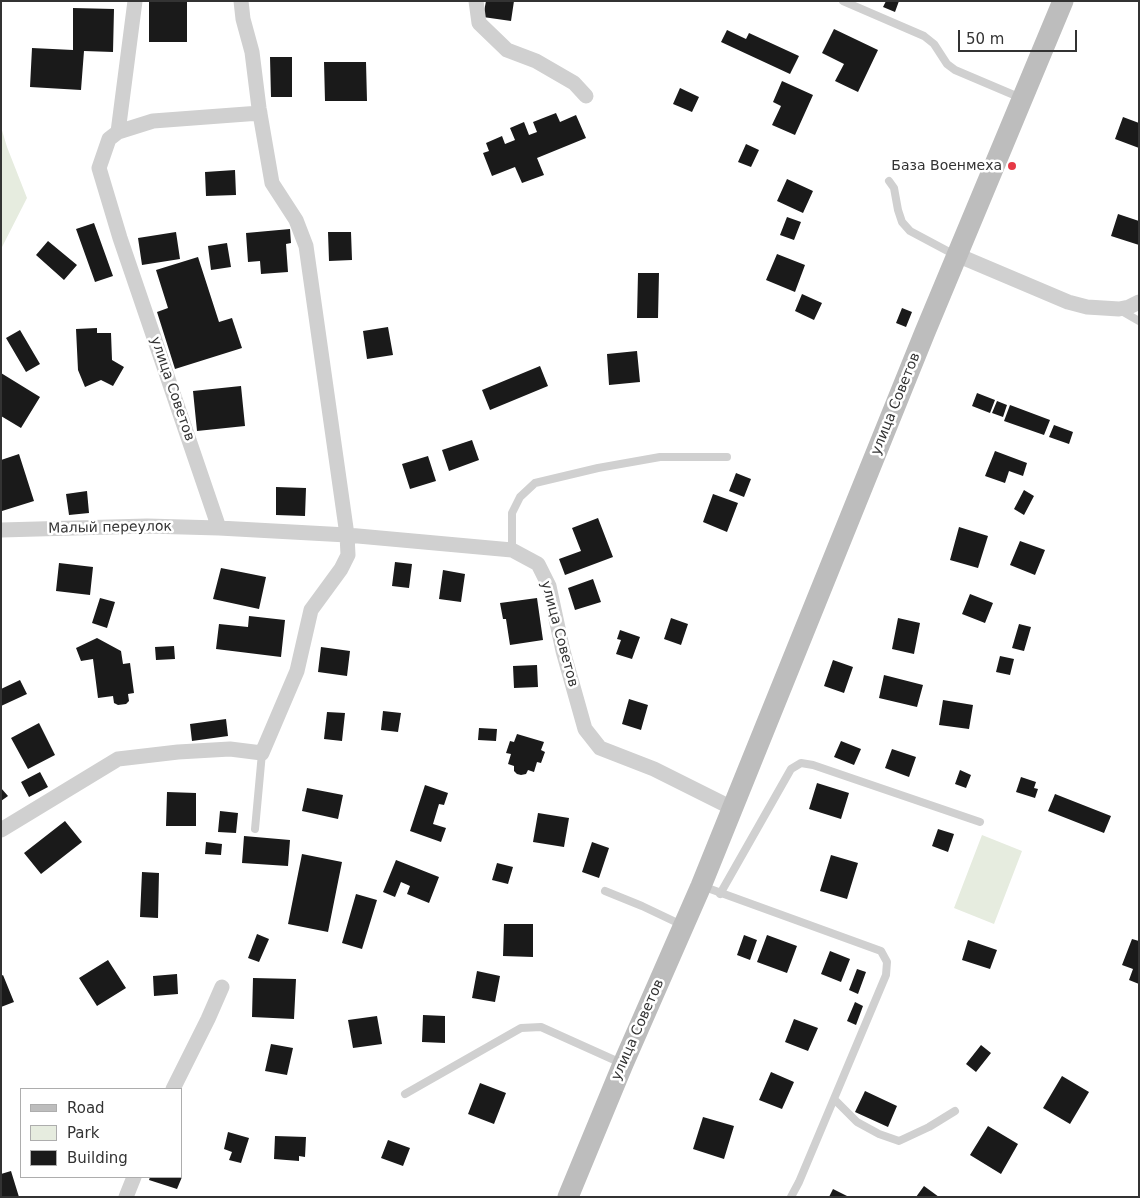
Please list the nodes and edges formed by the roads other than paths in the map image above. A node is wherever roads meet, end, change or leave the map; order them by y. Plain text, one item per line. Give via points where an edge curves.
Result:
1 (135, 1) edge
2 (241, 1) edge
3 (476, 1) edge
4 (843, 1) edge
5 (1063, 1) edge
6 (586, 96) dead end
7 (1022, 99) junction
8 (260, 113) junction
9 (118, 132) junction
10 (889, 181) dead end
11 (957, 256) junction
12 (1139, 302) edge
13 (1119, 309) junction
14 (1139, 321) edge
15 (727, 457) dead end
16 (219, 528) junction
17 (1, 530) edge
18 (347, 535) junction
19 (512, 550) junction
20 (262, 753) junction
21 (732, 808) junction
22 (980, 822) dead end
23 (255, 829) dead end
24 (1, 830) edge
25 (710, 890) junction
26 (605, 891) dead end
27 (684, 926) junction
28 (222, 987) dead end
29 (623, 1064) junction
30 (174, 1088) edge
31 (405, 1094) dead end
32 (834, 1099) junction
33 (955, 1111) dead end
34 (134, 1178) edge
35 (126, 1197) edge
36 (568, 1197) edge
37 (791, 1197) edge

1 - 9 street, улица Советов
2 - 8 street
3 - 6 street via 479,23 507,50 536,61 574,83
4 - 7 lane via 924,36 955,70
5 - 7 main road, улица Советов
7 - 11 main road, улица Советов
8 - 9 street via 153,121
8 - 18 street via 272,183 296,220 306,246
9 - 16 street, улица Советов via 109,139 99,168
10 - 11 lane via 894,188 902,222 910,231
11 - 13 street via 1068,302
11 - 21 main road, улица Советов
12 - 13 street
13 - 14 lane
15 - 19 lane via 660,456 536,483 520,497 512,513
16 - 17 street, Малый переулок via 148,526
16 - 18 street, улица Советов
18 - 19 street, улица Советов
18 - 20 street via 348,555 311,610 297,671
19 - 21 street, улица Советов via 538,564 549,586 585,729 600,748 654,769
20 - 23 lane
20 - 24 street via 230,749 118,759
21 - 25 main road, улица Советов
22 - 25 lane via 801,763 791,769
25 - 27 main road, улица Советов
25 - 32 lane via 881,951 884,956 886,975
26 - 27 lane
27 - 29 main road, улица Советов
28 - 30 street
29 - 31 lane via 541,1027 521,1028
29 - 36 main road, улица Советов
32 - 33 lane via 857,1122 898,1141
32 - 37 lane
34 - 35 street

